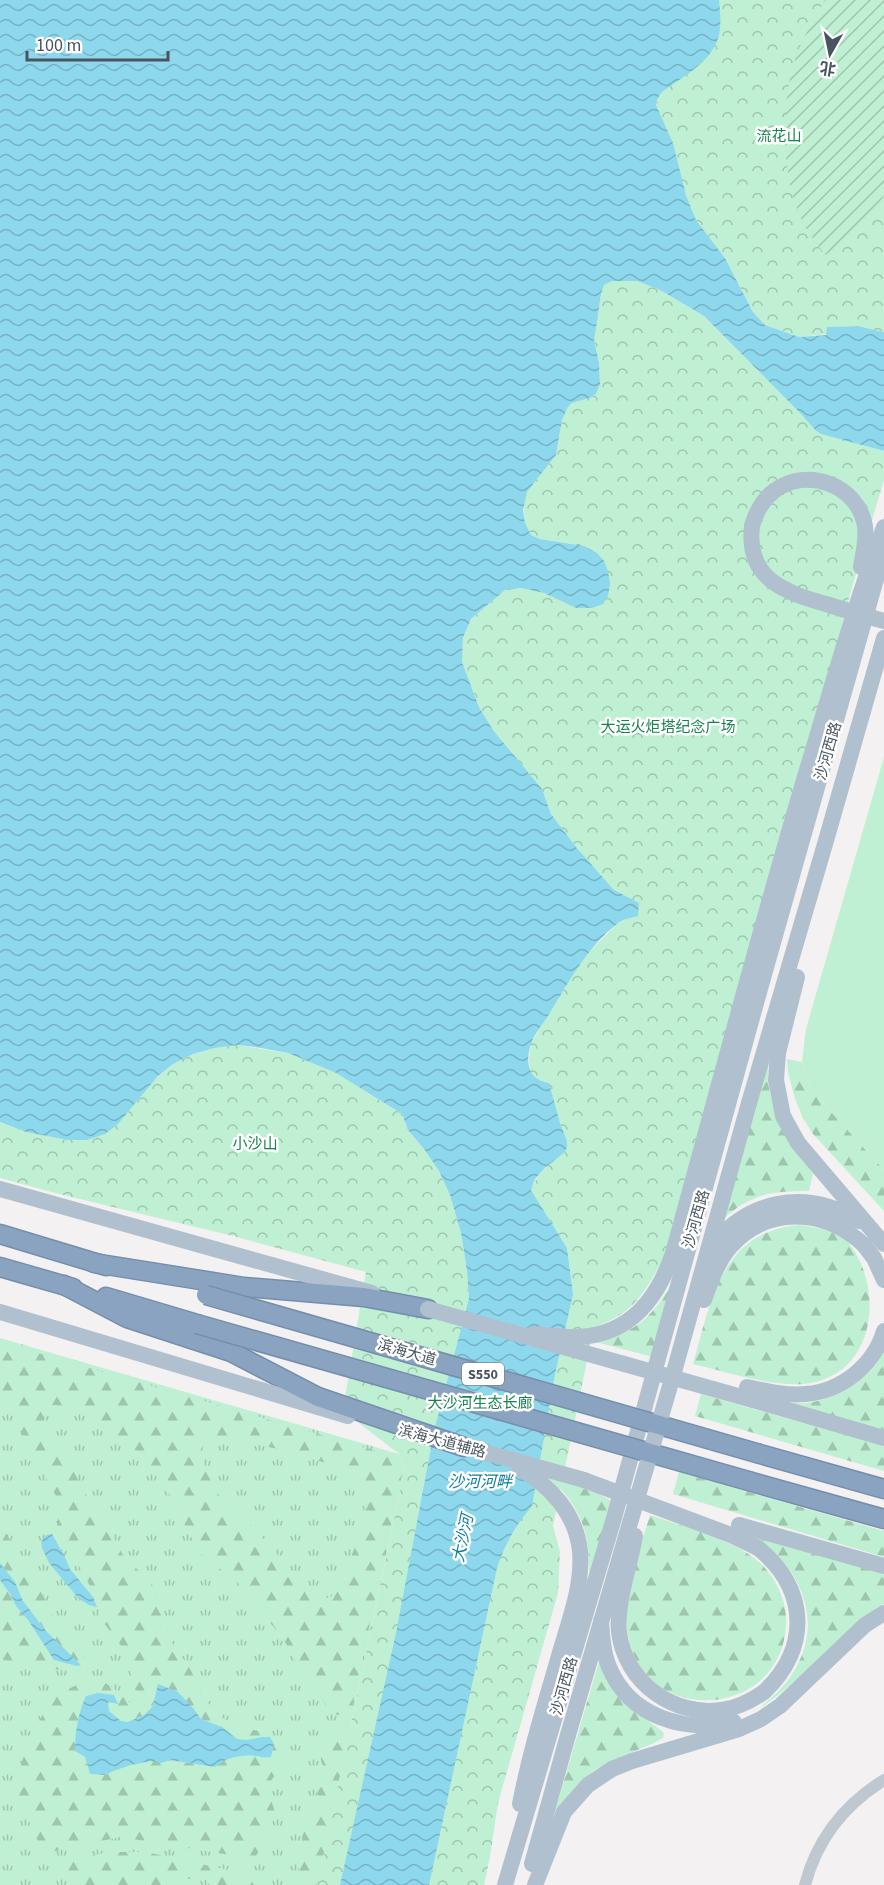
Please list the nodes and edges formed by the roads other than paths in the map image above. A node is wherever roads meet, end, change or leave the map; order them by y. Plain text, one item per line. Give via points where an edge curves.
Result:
1 (884, 527) edge
2 (884, 552) edge
3 (854, 610) junction
4 (884, 621) edge
5 (884, 638) edge
6 (884, 689) edge
7 (861, 720) junction
8 (825, 844) junction
9 (777, 875) junction
10 (761, 985) junction
11 (0, 1189) edge
12 (837, 1201) junction
13 (0, 1234) edge
14 (868, 1238) junction
15 (884, 1244) edge
16 (0, 1267) edge
17 (884, 1280) edge
18 (208, 1288) junction
19 (428, 1309) junction
20 (0, 1312) edge
21 (497, 1328) junction
22 (195, 1331) junction
23 (884, 1331) edge
24 (625, 1364) junction
25 (656, 1365) junction
26 (672, 1379) junction
27 (884, 1438) edge
28 (464, 1447) junction
29 (647, 1461) junction
30 (584, 1480) junction
31 (884, 1489) edge
32 (614, 1518) junction
33 (884, 1519) edge
34 (884, 1566) edge
35 (884, 1613) edge
36 (722, 1729) junction
37 (553, 1730) junction
38 (884, 1780) edge
39 (552, 1838) junction
40 (505, 1885) edge
41 (526, 1885) edge
42 (535, 1885) edge
43 (541, 1885) edge
44 (805, 1885) edge

1 - 3 main road
2 - 10 main road, 沙河西路
3 - 4 main road, bridge via 866,531 858,508 848,494 822,481 790,483 773,491 752,526 753,554 761,569 774,584 800,597
3 - 9 main road
5 - 7 main road, 沙河西路
6 - 7 main road
7 - 8 main road, 沙河西路
8 - 12 main road via 809,932 777,1053 776,1080 783,1116
8 - 26 main road, 沙河西路, bridge
9 - 10 main road
9 - 21 main road, bridge via 666,1271 651,1300 626,1322 580,1337
10 - 25 main road, 沙河西路
11 - 19 main road
12 - 14 main road via 858,1220
12 - 25 main road via 775,1204 739,1219 718,1238 684,1295
13 - 18 highway, 滨海大道 / S550 via 94,1263
14 - 15 main road
14 - 17 main road
14 - 26 main road, bridge via 824,1220 795,1216 771,1221 744,1234 715,1271
16 - 22 highway, 滨海大道 / S550
18 - 19 highway via 364,1297
18 - 31 highway, 滨海大道 / S550, bridge
19 - 21 main road, bridge
20 - 28 main road, 滨海大道辅路
21 - 24 main road, bridge
22 - 28 highway via 318,1397
22 - 33 highway, 滨海大道 / S550, bridge
23 - 24 main road, bridge via 874,1354 850,1378 837,1386 806,1394 768,1391
24 - 27 main road, bridge
25 - 32 main road, 沙河西路
26 - 29 main road, 沙河西路, bridge
28 - 30 main road, 滨海大道辅路
28 - 37 main road via 539,1480 563,1505 576,1533 579,1577
29 - 30 main road, bridge via 632,1551 619,1618 626,1657 653,1692 693,1710 708,1711 752,1700 784,1669 796,1641 794,1596 770,1557 731,1535 647,1505
29 - 37 main road, 沙河西路, bridge
30 - 34 main road, 滨海大道辅路, bridge
32 - 36 main road via 601,1613 603,1641 617,1682 627,1696 661,1719
32 - 37 main road, 沙河西路
35 - 36 main road via 865,1625 780,1706 761,1719
36 - 39 main road via 606,1773 577,1795
37 - 40 main road via 523,1787
37 - 41 main road, 沙河西路
38 - 44 street via 840,1815 816,1853
39 - 42 main road
39 - 43 main road

